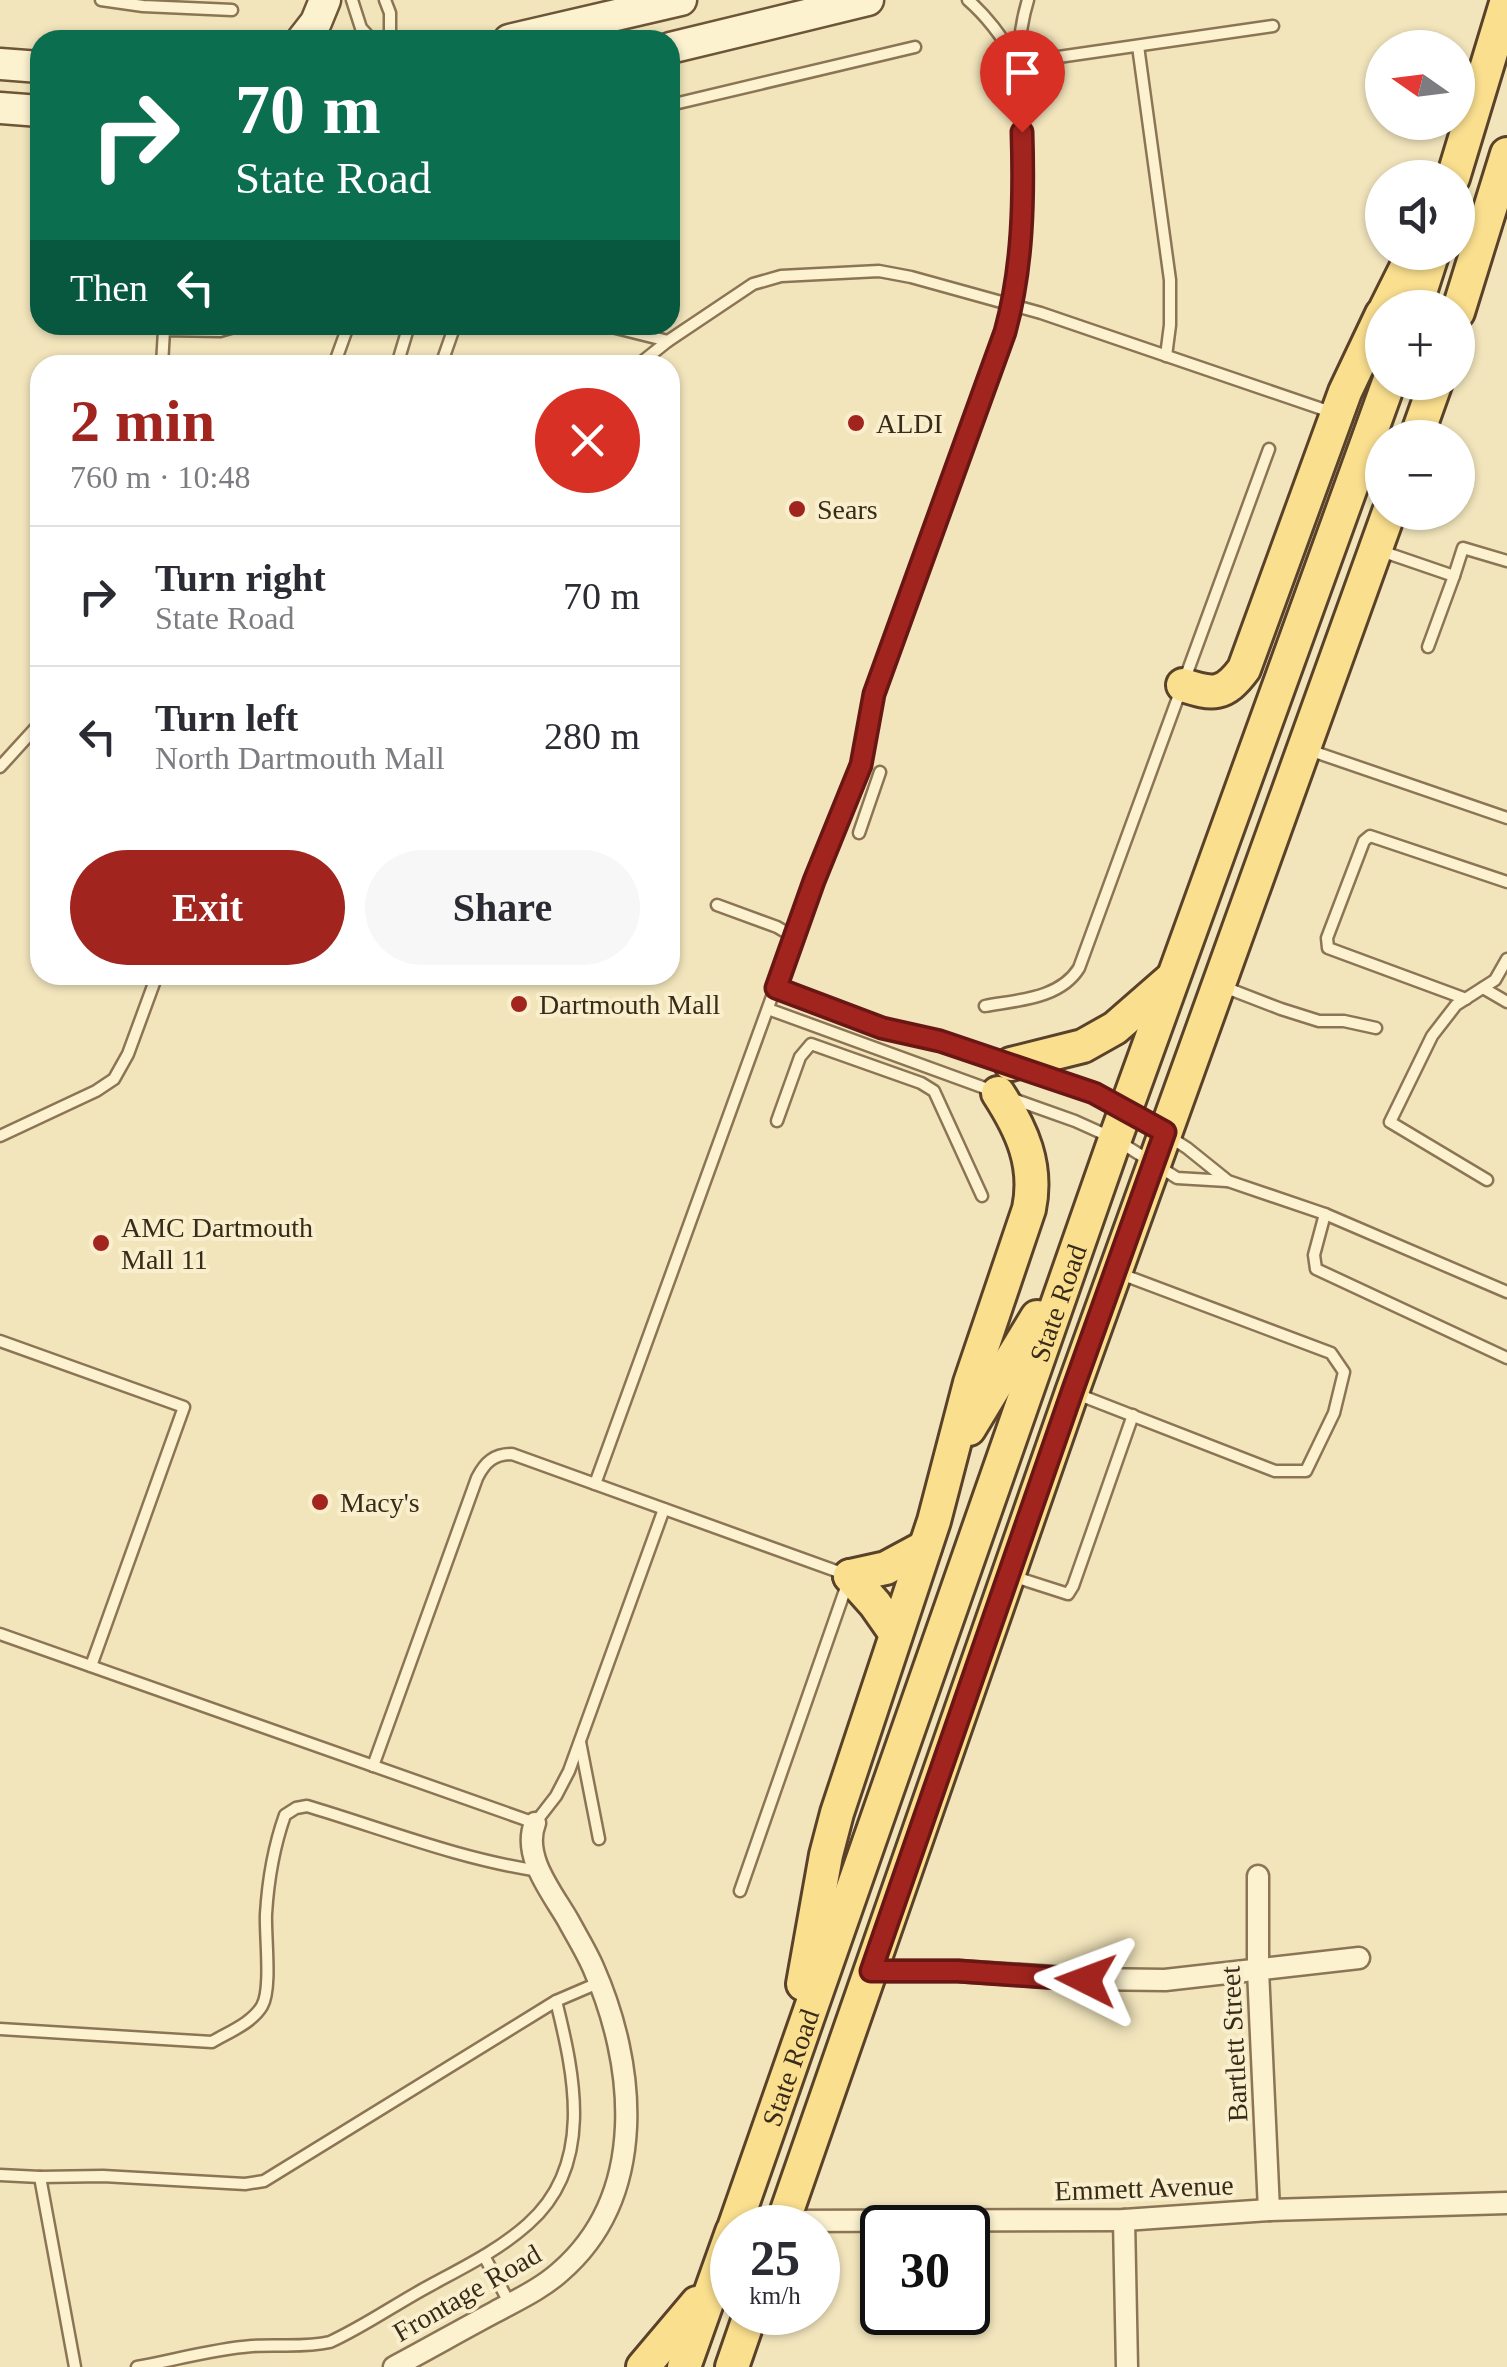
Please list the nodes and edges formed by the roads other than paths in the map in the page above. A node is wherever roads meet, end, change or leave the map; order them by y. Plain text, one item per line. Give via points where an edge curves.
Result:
1 (101, 0) edge
2 (325, 0) edge
3 (352, 0) edge
4 (385, 0) edge
5 (681, 0) edge
6 (868, 0) edge
7 (968, 0) edge
8 (1028, 0) edge
9 (1507, 0) edge
10 (232, 10) dead end
11 (1272, 26) dead end
12 (310, 30) edge
13 (363, 30) edge
14 (390, 30) edge
15 (552, 30) edge
16 (680, 46) edge
17 (1138, 46) junction
18 (915, 48) dead end
19 (1017, 63) junction
20 (0, 64) edge
21 (30, 66) edge
22 (680, 103) edge
23 (0, 108) edge
24 (30, 111) edge
25 (1507, 154) edge
26 (1458, 160) edge
27 (1466, 290) edge
28 (1012, 306) junction
29 (680, 333) edge
30 (644, 335) edge
31 (677, 335) edge
32 (668, 341) junction
33 (1365, 349) edge
34 (650, 355) edge
35 (1166, 356) junction
36 (1382, 400) edge
37 (1337, 414) junction
38 (1269, 450) dead end
39 (1383, 530) edge
40 (1376, 549) junction
41 (1507, 561) edge
42 (1454, 576) junction
43 (1428, 647) dead end
44 (1183, 685) junction
45 (30, 734) edge
46 (1304, 748) junction
47 (0, 767) edge
48 (880, 772) dead end
49 (1507, 818) edge
50 (859, 832) dead end
51 (1507, 882) edge
52 (717, 905) dead end
53 (794, 937) junction
54 (1507, 959) edge
55 (1174, 977) junction
56 (1218, 984) junction
57 (154, 985) edge
58 (776, 988) junction
59 (1483, 988) junction
60 (1466, 999) junction
61 (1507, 1002) edge
62 (984, 1006) dead end
63 (768, 1009) junction
64 (1376, 1028) dead end
65 (1005, 1079) junction
66 (778, 1121) dead end
67 (1120, 1124) junction
68 (0, 1136) edge
69 (1160, 1148) junction
70 (1487, 1180) dead end
71 (1228, 1181) junction
72 (982, 1196) dead end
73 (1324, 1214) junction
74 (1072, 1260) junction
75 (1115, 1272) junction
76 (1507, 1292) edge
77 (0, 1340) edge
78 (1507, 1358) edge
79 (1072, 1392) junction
80 (1132, 1415) junction
81 (951, 1459) junction
82 (595, 1484) junction
83 (664, 1509) junction
84 (925, 1548) junction
85 (1008, 1574) junction
86 (850, 1576) junction
87 (0, 1634) edge
88 (896, 1634) junction
89 (91, 1666) junction
90 (580, 1740) junction
91 (373, 1766) junction
92 (534, 1822) junction
93 (599, 1839) dead end
94 (540, 1871) junction
95 (1258, 1876) dead end
96 (740, 1891) dead end
97 (1359, 1958) dead end
98 (1258, 1970) junction
99 (871, 1971) junction
100 (599, 1982) junction
101 (556, 2002) junction
102 (0, 2029) edge
103 (787, 2077) junction
104 (0, 2175) edge
105 (40, 2177) junction
106 (1507, 2204) edge
107 (742, 2205) edge
108 (790, 2205) edge
109 (1269, 2210) junction
110 (1124, 2220) junction
111 (840, 2223) edge
112 (484, 2256) junction
113 (710, 2287) edge
114 (710, 2296) edge
115 (510, 2304) junction
116 (743, 2335) edge
117 (193, 2361) edge
118 (74, 2367) edge
119 (136, 2367) edge
120 (394, 2367) edge
121 (643, 2367) edge
122 (684, 2367) edge
123 (732, 2367) edge
124 (1128, 2367) edge

1 - 10 lane
2 - 12 main road
3 - 13 lane
4 - 14 lane
5 - 15 main road
6 - 16 main road
7 - 19 lane via 1000,32
8 - 19 lane
9 - 26 main road
11 - 17 lane
17 - 19 lane
17 - 35 lane via 1170,280
18 - 22 lane
19 - 28 lane via 1022,204
20 - 21 main road
23 - 24 main road
25 - 27 main road
28 - 29 lane via 879,270 781,276 753,284
28 - 35 lane
28 - 53 lane via 874,694 861,765
30 - 32 lane
31 - 32 lane
32 - 34 lane
33 - 37 main road
35 - 37 lane
36 - 55 main road, State Road
37 - 44 main road via 1244,669 1214,692
38 - 44 lane
39 - 40 main road, State Road
40 - 42 lane
40 - 46 main road, State Road
41 - 42 lane via 1464,548
42 - 43 lane
44 - 62 lane via 1075,975 1047,994
45 - 47 lane
46 - 49 lane
46 - 56 main road, State Road
48 - 50 lane
51 - 60 lane via 1370,836 1327,938 1328,948
52 - 53 lane
53 - 58 lane
54 - 59 lane
55 - 65 main road via 1114,1028
55 - 67 main road, State Road
56 - 64 lane via 1319,1021
56 - 69 main road, State Road
57 - 68 lane via 114,1079
58 - 63 lane
58 - 65 lane via 882,1028 940,1041
59 - 60 lane
59 - 61 lane
60 - 70 lane via 1432,1036 1390,1122
63 - 65 lane
63 - 82 lane
65 - 67 lane via 1076,1121
65 - 67 lane via 1094,1093
65 - 81 main road via 1030,1159 1032,1193
66 - 72 lane via 811,1044 922,1084 934,1091
67 - 69 lane
67 - 69 lane
67 - 74 main road, State Road
69 - 71 lane
69 - 71 lane via 1177,1178
69 - 75 main road, State Road
71 - 73 lane
73 - 76 lane
73 - 78 lane via 1316,1269
74 - 81 main road
74 - 103 main road, State Road
75 - 79 main road, State Road
75 - 80 lane via 1332,1352 1344,1372 1334,1413 1306,1471 1275,1471
77 - 89 lane via 184,1408
79 - 80 lane
79 - 85 main road, State Road
80 - 85 lane via 1068,1594
81 - 84 main road
82 - 83 lane
82 - 91 lane via 512,1454 483,1467
83 - 86 lane
83 - 90 lane
84 - 86 main road via 886,1568
84 - 88 main road
85 - 99 main road, State Road
86 - 88 main road
86 - 96 lane
87 - 89 lane
88 - 103 main road via 828,1844
89 - 91 lane
90 - 92 lane via 563,1785
90 - 93 lane
91 - 92 lane
92 - 94 street, Frontage Road via 530,1848
94 - 100 street, Frontage Road
94 - 102 lane via 296,1808 284,1815 272,1864 266,1996 241,2026 212,2042
95 - 98 street, Bartlett Street
97 - 98 street
98 - 99 street via 1126,1981
98 - 109 street, Bartlett Street
99 - 108 main road, State Road
100 - 101 lane
100 - 115 street, Frontage Road via 627,2096 618,2178 576,2257
101 - 105 lane via 264,2180
101 - 112 lane via 574,2101 566,2170 537,2216
103 - 107 main road, State Road
104 - 105 lane
105 - 118 lane
106 - 109 street, Emmett Avenue
109 - 110 street, Emmett Avenue
110 - 111 street, Emmett Avenue
110 - 124 street
112 - 115 lane
112 - 117 lane via 330,2342 252,2346
113 - 121 main road
114 - 122 main road, State Road
115 - 120 street, Frontage Road
116 - 123 main road
117 - 119 lane

